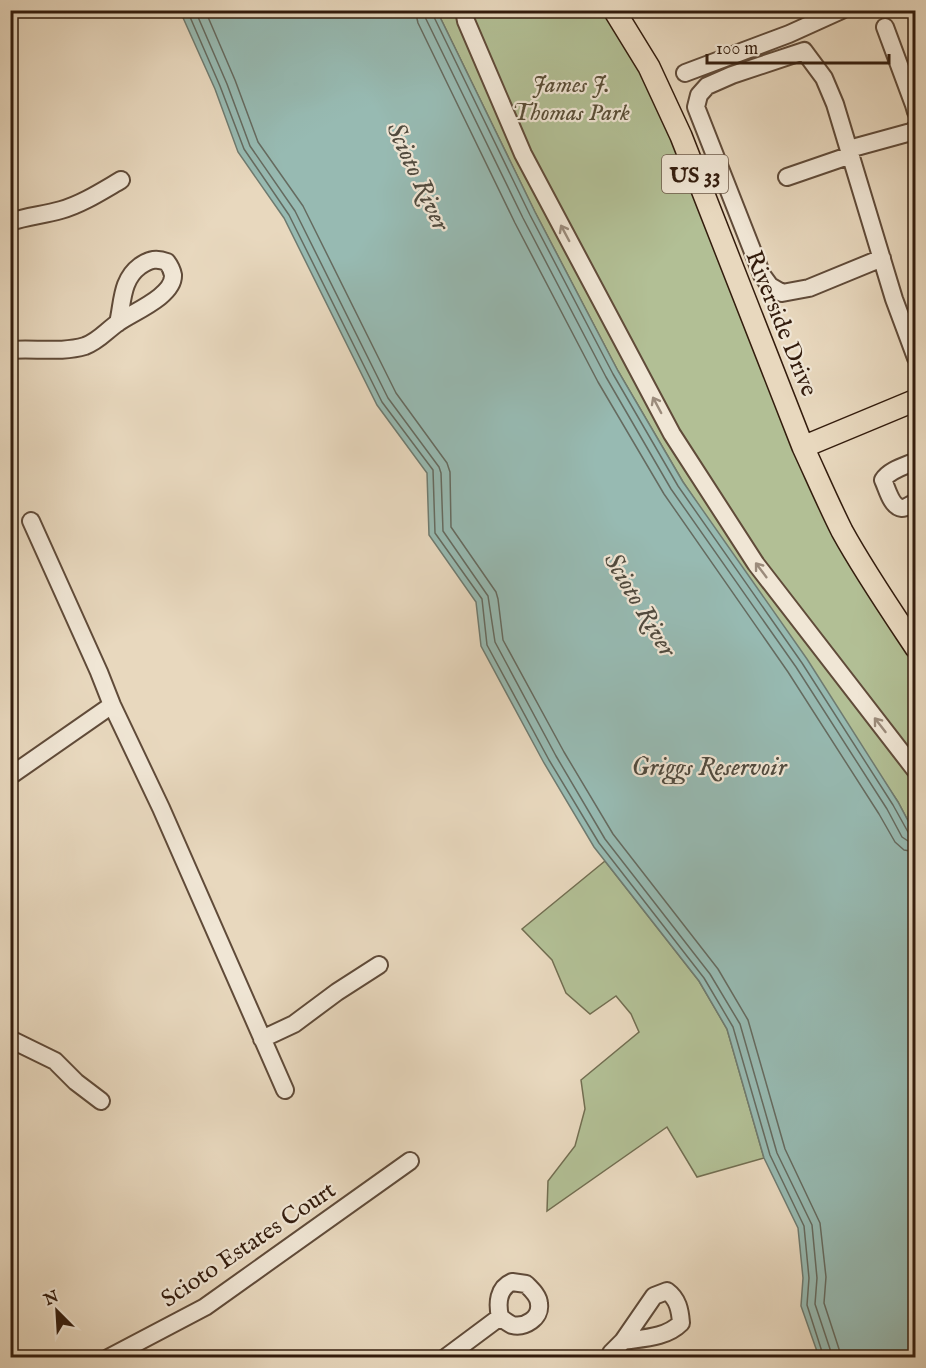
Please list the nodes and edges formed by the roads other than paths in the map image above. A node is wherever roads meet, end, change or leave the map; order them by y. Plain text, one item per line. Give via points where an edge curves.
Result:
1 (464, 10) edge
2 (614, 10) edge
3 (842, 10) edge
4 (885, 27) dead end
5 (789, 34) junction
6 (806, 53) junction
7 (685, 73) dead end
8 (915, 112) edge
9 (915, 128) edge
10 (850, 152) junction
11 (787, 177) dead end
12 (121, 180) dead end
13 (10, 222) edge
14 (882, 258) junction
15 (118, 323) dead end
16 (10, 350) edge
17 (915, 358) edge
18 (915, 400) edge
19 (803, 447) junction
20 (915, 461) edge
21 (915, 502) edge
22 (31, 521) dead end
23 (915, 648) edge
24 (112, 705) junction
25 (915, 771) edge
26 (10, 777) edge
27 (379, 965) dead end
28 (10, 1039) edge
29 (262, 1039) junction
30 (285, 1090) dead end
31 (101, 1101) dead end
32 (410, 1161) dead end
33 (500, 1317) dead end
34 (623, 1341) dead end
35 (108, 1358) edge
36 (444, 1358) edge
37 (610, 1358) edge

25 -> 1 street via 756,564 672,434 523,154
2 - 19 main road, Riverside Drive / US 33 via 649,67 681,136
3 - 5 street
4 - 8 street
5 - 6 street
5 - 7 street
6 - 10 street via 824,78
6 - 14 street via 707,86 696,107 762,275 770,286 782,293 809,288
9 - 10 street
10 - 11 street
10 - 14 street
12 - 13 street via 63,210
14 - 17 street
15 - 16 street via 84,346
18 - 19 main road
19 - 23 main road, Riverside Drive / US 33 via 842,531
20 - 21 street via 883,480 898,507
22 - 24 street
24 - 26 street
24 - 29 street
27 - 29 street via 294,1024
28 - 31 street via 55,1061
29 - 30 street
32 - 35 street, Scioto Estates Court via 204,1307
33 - 36 street
34 - 37 street

